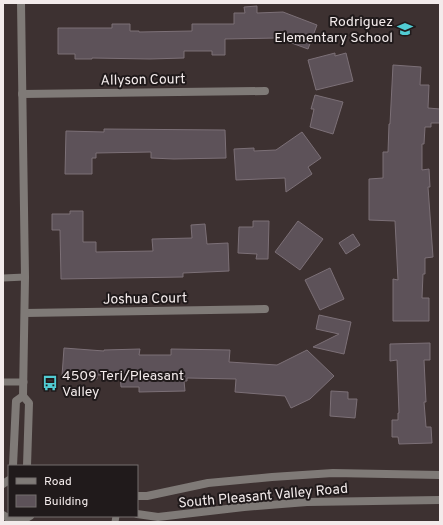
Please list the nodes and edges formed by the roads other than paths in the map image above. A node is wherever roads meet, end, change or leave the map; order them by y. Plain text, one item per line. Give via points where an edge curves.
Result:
1 (21, 3) edge
2 (265, 91) dead end
3 (22, 94) junction
4 (25, 277) junction
5 (3, 278) edge
6 (265, 309) dead end
7 (25, 313) junction
8 (3, 382) edge
9 (24, 382) junction
10 (23, 396) junction
11 (13, 465) edge
12 (27, 465) edge
13 (440, 475) edge
14 (138, 496) edge
15 (440, 500) edge
16 (138, 514) edge
17 (6, 518) edge
18 (26, 519) edge

1 - 3 street
2 - 3 street, Allyson Court
3 - 4 street
4 - 5 lane
4 - 7 street
6 - 7 street, Joshua Court
7 - 9 street
8 - 9 lane
9 - 10 street
10 - 11 street via 16,401
10 - 12 street via 29,403
13 - 14 street, South Pleasant Valley Road via 333,473 272,477 208,483
15 - 16 street, South Pleasant Valley Road via 307,502 158,517
17 - 18 street

